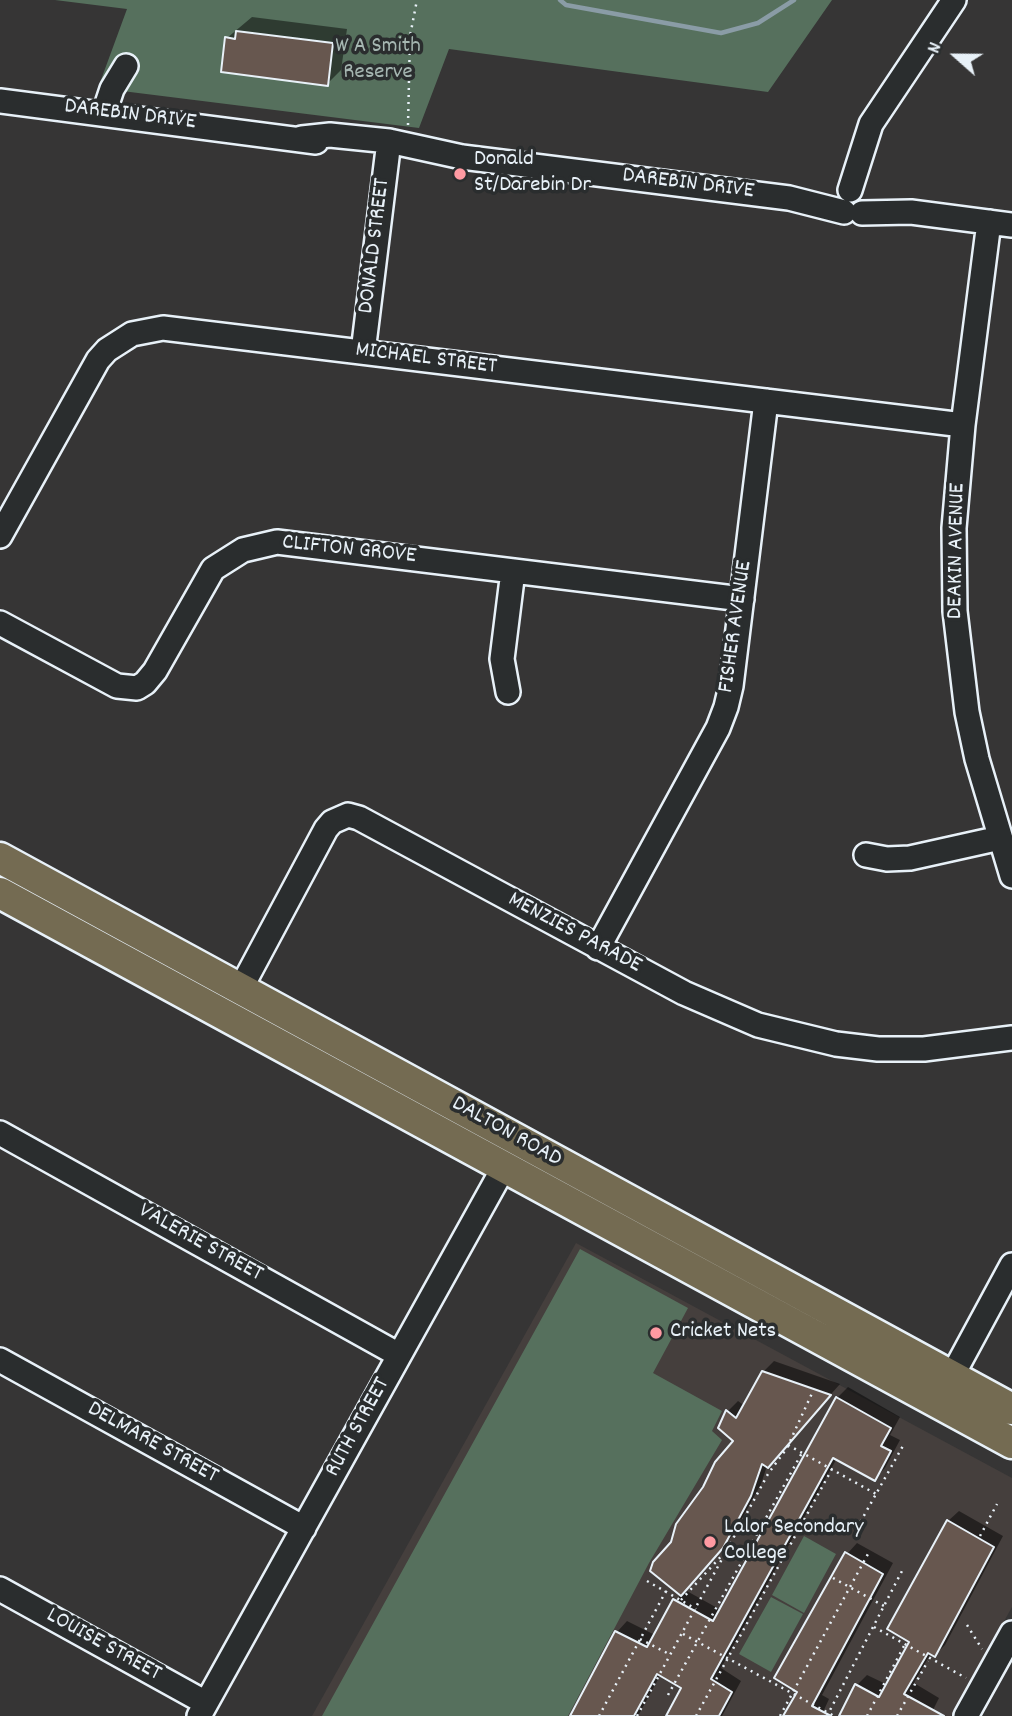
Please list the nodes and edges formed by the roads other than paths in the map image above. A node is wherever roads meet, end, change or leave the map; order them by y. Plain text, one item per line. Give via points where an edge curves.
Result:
1 (954, 0) edge
2 (126, 66) dead end
3 (0, 101) edge
4 (104, 113) junction
5 (395, 142) junction
6 (854, 200) junction
7 (989, 222) junction
8 (1012, 225) edge
9 (363, 352) junction
10 (766, 401) junction
11 (963, 425) junction
12 (0, 536) edge
13 (513, 571) junction
14 (742, 599) junction
15 (0, 623) edge
16 (508, 692) dead end
17 (1000, 838) junction
18 (866, 855) dead end
19 (0, 858) edge
20 (1012, 876) edge
21 (0, 893) edge
22 (598, 948) junction
23 (241, 988) junction
24 (1012, 1038) edge
25 (0, 1133) edge
26 (518, 1140) junction
27 (504, 1167) junction
28 (1012, 1265) edge
29 (400, 1355) junction
30 (0, 1360) edge
31 (952, 1376) junction
32 (937, 1402) junction
33 (1012, 1409) edge
34 (1012, 1443) edge
35 (304, 1528) junction
36 (0, 1588) edge
37 (1012, 1633) edge
38 (203, 1709) edge
39 (966, 1716) edge

1 - 6 street via 871,124
2 - 4 street
3 - 4 street, DAREBIN DRIVE
4 - 5 street, DAREBIN DRIVE via 302,138 332,146
5 - 6 street, DAREBIN DRIVE via 462,157 789,198
5 - 9 street, DONALD STREET
6 - 7 street, DAREBIN DRIVE
7 - 8 street, DAREBIN DRIVE
7 - 11 street, DEAKIN AVENUE
9 - 10 street, MICHAEL STREET
9 - 12 street, MICHAEL STREET via 181,329 132,334 107,350 88,374
10 - 11 street, MICHAEL STREET
10 - 14 street, FISHER AVENUE
11 - 17 street, DEAKIN AVENUE via 954,528 955,611 967,712
13 - 14 street, CLIFTON GROVE
13 - 15 street, CLIFTON GROVE via 294,543 261,544 213,569 155,671 137,688 117,686
13 - 16 street via 502,659
14 - 22 street, FISHER AVENUE via 731,686 718,728
17 - 18 street via 910,858
17 - 20 street, DEAKIN AVENUE
19 - 23 main road, DALTON ROAD
21 - 27 main road, DALTON ROAD
22 - 23 street, MENZIES PARADE via 348,816 326,829
22 - 24 street, MENZIES PARADE via 716,1010 794,1035 878,1049 970,1046
23 - 26 main road, DALTON ROAD
25 - 29 street, VALERIE STREET
26 - 27 main road, RUTH STREET
26 - 31 main road, DALTON ROAD
27 - 29 street, RUTH STREET
27 - 32 main road, DALTON ROAD
28 - 31 street
29 - 35 street, RUTH STREET
30 - 35 street, DELMARE STREET
31 - 32 main road
31 - 33 main road, DALTON ROAD
32 - 34 main road, DALTON ROAD
35 - 38 street, RUTH STREET
36 - 38 street, LOUISE STREET
37 - 39 street

